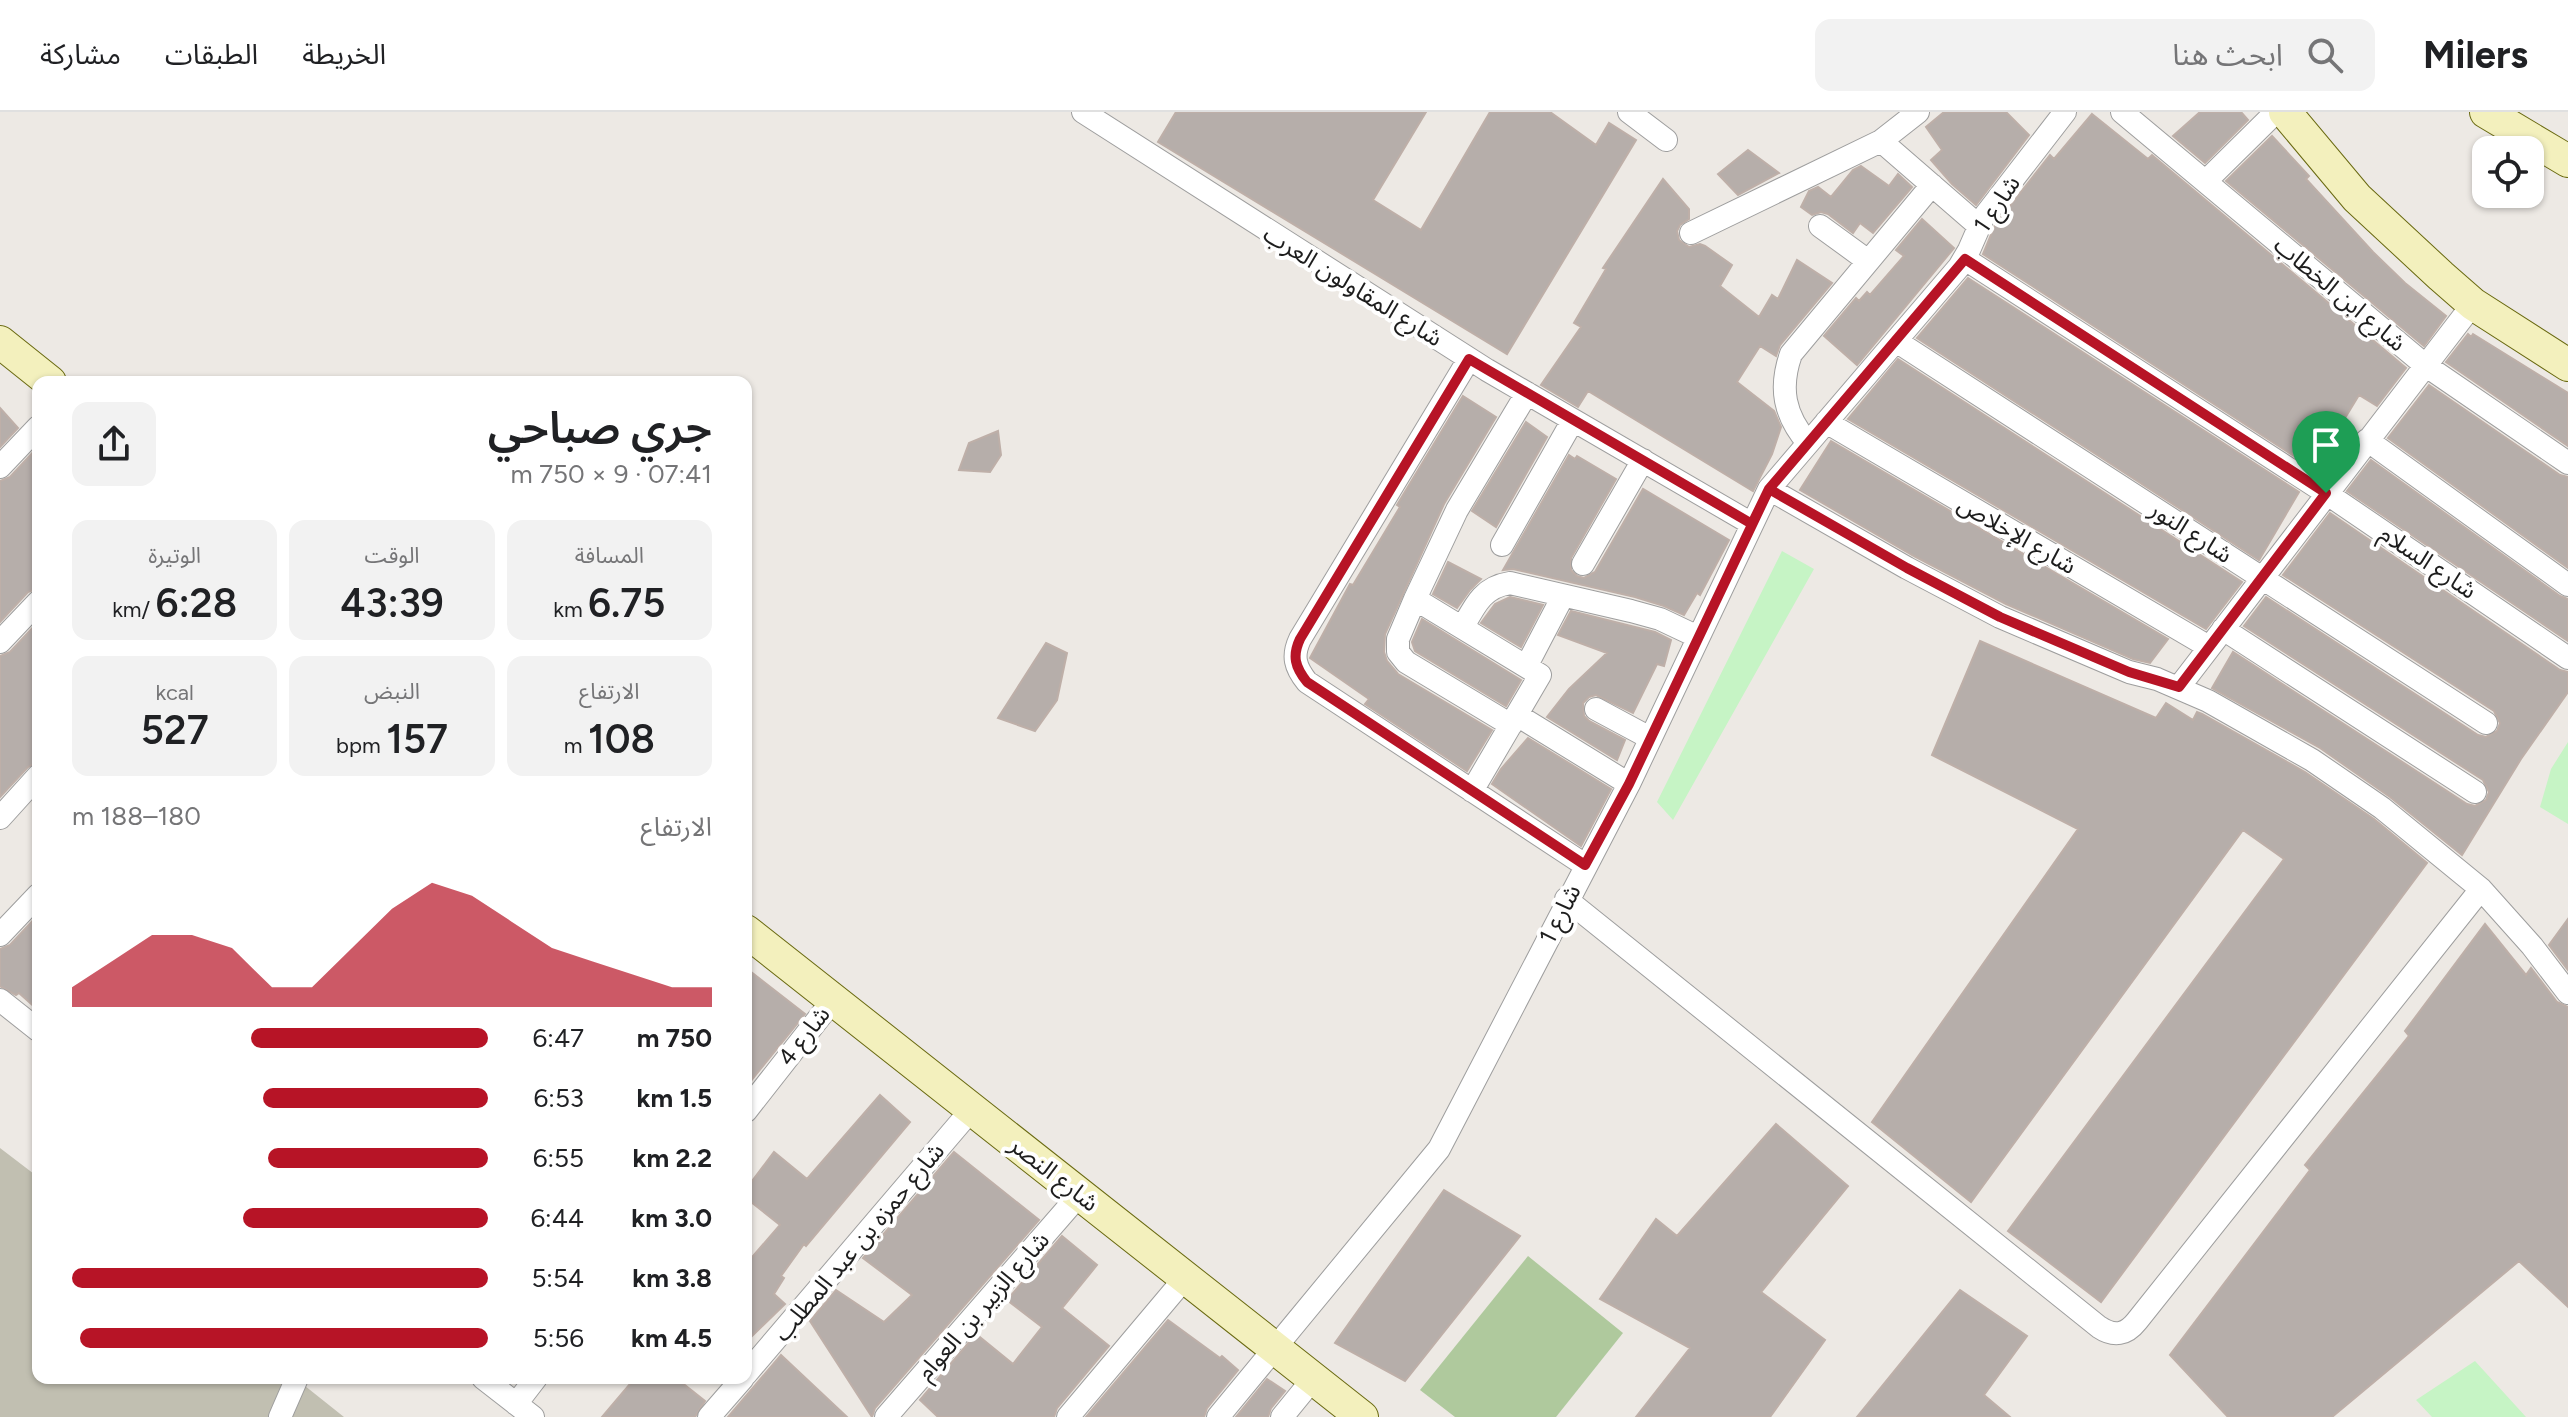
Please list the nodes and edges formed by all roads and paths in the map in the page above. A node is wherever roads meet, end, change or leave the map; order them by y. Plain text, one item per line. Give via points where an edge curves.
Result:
1 (1083, 112) edge
2 (1629, 112) edge
3 (1918, 112) edge
4 (2065, 112) edge
5 (2122, 112) edge
6 (2276, 112) edge
7 (2285, 112) edge
8 (2486, 112) edge
9 (1666, 140) dead end
10 (1881, 141) junction
11 (2568, 161) edge
12 (2206, 181) junction
13 (1932, 185) junction
14 (1820, 226) dead end
15 (1979, 226) junction
16 (1691, 233) dead end
17 (1965, 259) junction
18 (1868, 261) junction
19 (2473, 304) junction
20 (1896, 341) junction
21 (0, 342) edge
22 (1469, 359) junction
23 (2425, 365) junction
24 (2568, 365) edge
25 (42, 376) edge
26 (1527, 393) junction
27 (1573, 420) junction
28 (1826, 422) junction
29 (32, 433) edge
30 (2367, 440) junction
31 (1808, 443) junction
32 (1643, 460) junction
33 (2568, 463) edge
34 (0, 467) edge
35 (1769, 489) junction
36 (2326, 493) junction
37 (1752, 524) junction
38 (1502, 545) dead end
39 (1583, 564) dead end
40 (2262, 578) junction
41 (2568, 585) edge
42 (1563, 596) junction
43 (1415, 599) junction
44 (32, 608) edge
45 (1463, 627) junction
46 (1698, 637) junction
47 (2216, 638) junction
48 (0, 642) edge
49 (2568, 658) edge
50 (1527, 665) junction
51 (2179, 687) junction
52 (1596, 709) dead end
53 (1514, 720) junction
54 (2486, 723) dead end
55 (1650, 738) junction
56 (32, 783) edge
57 (1629, 784) junction
58 (1472, 791) junction
59 (2475, 792) dead end
60 (0, 818) edge
61 (1585, 865) junction
62 (2481, 889) junction
63 (1566, 899) junction
64 (32, 901) edge
65 (0, 935) edge
66 (752, 936) edge
67 (2568, 993) edge
68 (0, 1000) edge
69 (833, 1000) junction
70 (32, 1025) edge
71 (752, 1098) edge
72 (972, 1109) junction
73 (1080, 1194) junction
74 (1185, 1278) junction
75 (1274, 1348) junction
76 (752, 1367) edge
77 (1313, 1379) junction
78 (294, 1384) edge
79 (491, 1384) edge
80 (534, 1384) edge
81 (737, 1384) edge
82 (524, 1410) edge
83 (280, 1417) edge
84 (709, 1417) edge
85 (886, 1417) edge
86 (1068, 1417) edge
87 (1218, 1417) edge
88 (1282, 1417) edge
89 (1362, 1417) edge

1 - 22 street, شارع المقاولون العرب
2 - 9 street
3 - 10 street
4 - 15 street, شارع 1
5 - 12 street, شارع ابن الخطاب
6 - 12 street
7 - 19 street via 2357,198
8 - 11 street
10 - 13 street
10 - 16 street
12 - 23 street, شارع ابن الخطاب
13 - 15 street
13 - 18 street
14 - 18 street
15 - 17 street, شارع 1
17 - 20 street, شارع 1
17 - 36 street, شارع السلام
18 - 31 street via 1802,337 1788,363 1783,391 1796,428
19 - 23 street
19 - 24 street
20 - 28 street, شارع 1
20 - 40 street, شارع النور
21 - 25 street
22 - 26 street, شارع المقاولون العرب
22 - 58 street via 1300,639 1295,660 1307,682
23 - 30 street
23 - 33 street, شارع ابن الخطاب
26 - 27 street, شارع المقاولون العرب
26 - 43 street via 1457,510
27 - 32 street, شارع المقاولون العرب
27 - 38 street
28 - 31 street, شارع 1
28 - 47 street, شارع الإخلاص
29 - 34 street
30 - 36 street
30 - 41 street
31 - 35 street, شارع 1
32 - 37 street, شارع المقاولون العرب
32 - 39 street
35 - 37 street, شارع 1
35 - 51 street via 2000,617 2129,672
36 - 40 street
36 - 49 street, شارع السلام
37 - 46 street, شارع 1
40 - 47 street
40 - 54 street, شارع النور
42 - 45 street via 1522,585 1498,585 1478,600
42 - 46 street via 1660,619
42 - 50 street
43 - 45 street
43 - 53 street via 1398,639 1398,652 1406,662
44 - 48 street
45 - 50 street
46 - 55 street, شارع 1
47 - 51 street
47 - 59 street, شارع الإخلاص
50 - 53 street via 1540,677
51 - 62 street via 2349,784
52 - 55 street
53 - 57 street
53 - 58 street
55 - 57 street, شارع 1
56 - 60 street
57 - 61 street, شارع 1
58 - 61 street
61 - 63 street, شارع 1
62 - 63 street via 2130,1330 2120,1334 2099,1327
62 - 67 street
63 - 75 street, شارع 1 via 1439,1149
64 - 65 street
66 - 69 street, شارع النصر
68 - 70 street
69 - 71 street, شارع 4
69 - 72 street, شارع النصر
72 - 73 street, شارع النصر
72 - 76 street, شارع حمزه بن عبد المطلب
73 - 74 street, شارع النصر
73 - 85 street, شارع الزبير بن العوام
74 - 75 street, شارع النصر
74 - 86 street
75 - 77 street, شارع النصر
75 - 87 street, شارع 1
77 - 88 street
77 - 89 street, شارع النصر
78 - 83 street
79 - 82 street
80 - 82 street
81 - 84 street, شارع حمزه بن عبد المطلب

